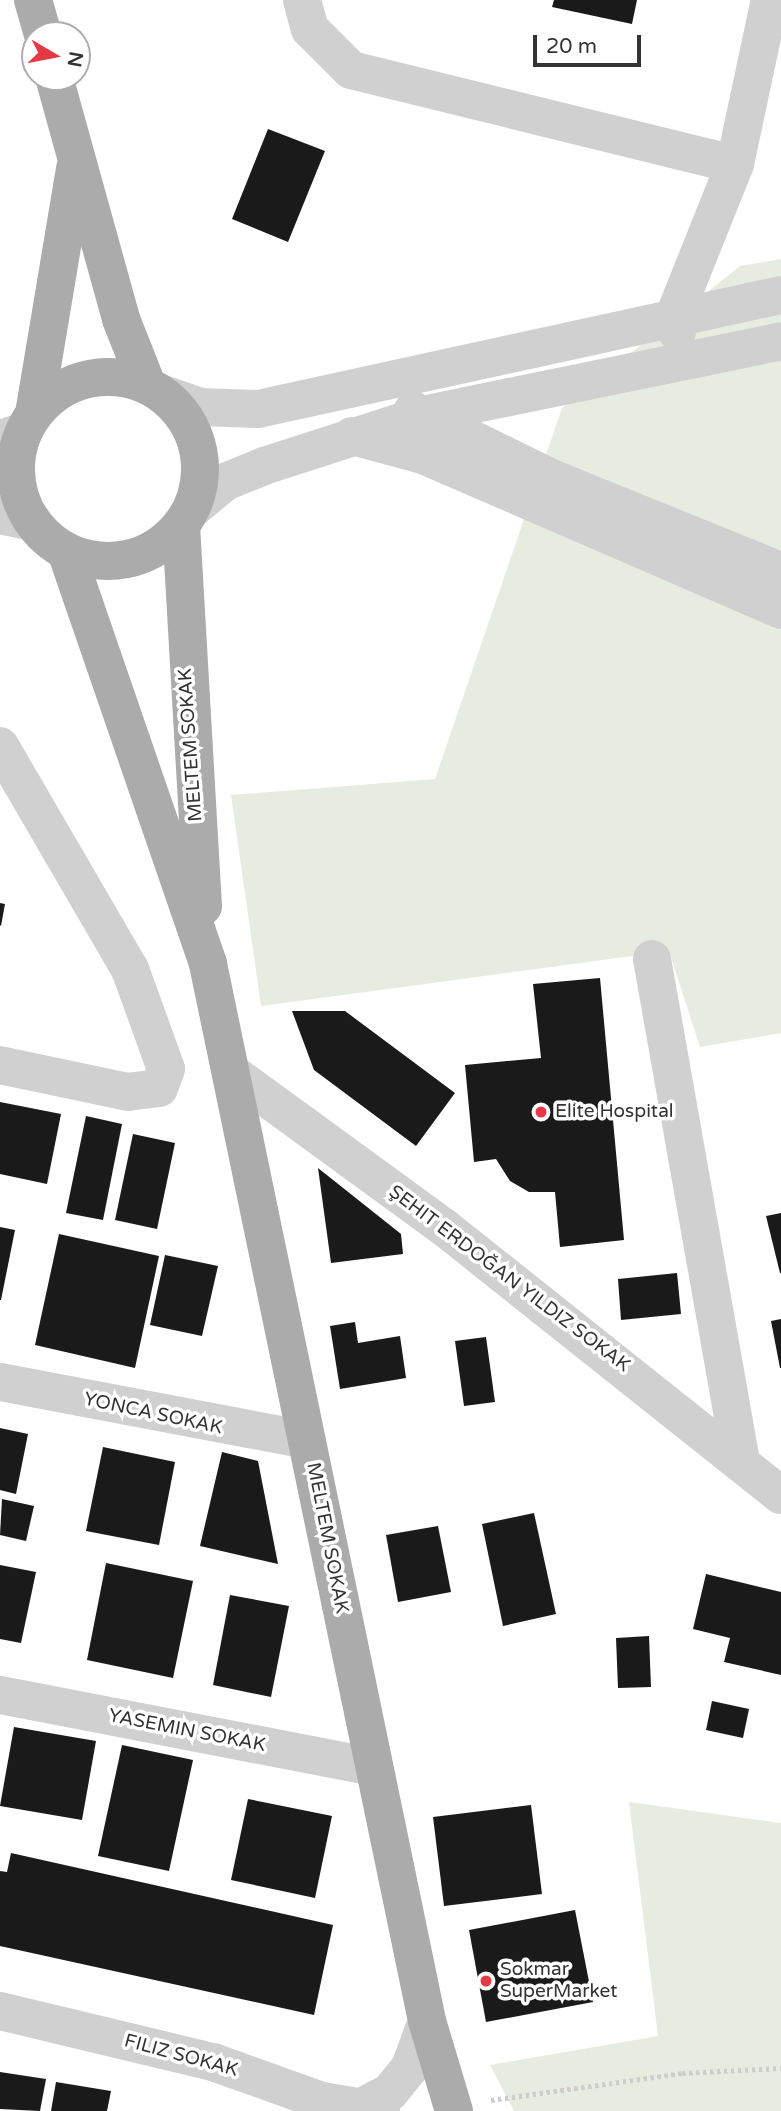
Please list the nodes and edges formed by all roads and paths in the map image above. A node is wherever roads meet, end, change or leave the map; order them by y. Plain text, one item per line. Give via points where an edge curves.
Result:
1 (33, 0) edge
2 (302, 0) edge
3 (770, 0) edge
4 (39, 21) edge
5 (58, 91) edge
6 (76, 159) junction
7 (735, 164) junction
8 (781, 295) edge
9 (675, 314) junction
10 (781, 341) edge
11 (681, 361) junction
12 (365, 384) junction
13 (155, 389) junction
14 (422, 415) junction
15 (19, 428) edge
16 (351, 436) junction
17 (16, 518) edge
18 (186, 518) junction
19 (66, 551) junction
20 (781, 571) edge
21 (781, 610) edge
22 (0, 746) edge
23 (652, 959) dead end
24 (208, 964) junction
25 (0, 1065) edge
26 (231, 1072) junction
27 (0, 1382) edge
28 (307, 1440) junction
29 (740, 1456) junction
30 (781, 1495) edge
31 (0, 1695) edge
32 (373, 1767) junction
33 (0, 2011) edge
34 (428, 2021) junction
35 (781, 2068) edge
36 (321, 2106) edge
37 (453, 2108) edge
38 (370, 2109) edge

1 - 4 main road
2 - 7 street via 310,29 351,69
3 - 7 street
5 - 6 main road
6 - 13 main road via 121,319
6 - 15 main road
7 - 9 street
8 - 9 street
9 - 11 street
9 - 12 street
10 - 11 street
11 - 14 street
12 - 13 street via 258,409 200,407
12 - 14 street
13 - 15 main road via 94,377 68,385
13 - 18 main road via 194,435 199,485
14 - 16 street
14 - 20 street via 549,477
15 - 17 main road
16 - 18 street via 225,482
16 - 21 street via 423,456
17 - 19 main road
18 - 19 main road via 158,547 129,559 97,561
18 - 24 main road, MELTEM SOKAK
19 - 24 main road, MELTEM SOKAK
22 - 25 street via 130,969 166,1069 159,1088 128,1092
23 - 29 street
24 - 26 main road, MELTEM SOKAK
26 - 28 main road, MELTEM SOKAK
26 - 29 street
27 - 28 street, YONCA SOKAK
28 - 32 main road, MELTEM SOKAK
29 - 30 street
31 - 32 street
32 - 34 main road, MELTEM SOKAK
33 - 36 street, FILIZ SOKAK via 212,2062
34 - 37 main road, MELTEM SOKAK
34 - 38 street, FILIZ SOKAK via 410,2067
35 - 37 path via 682,2073
36 - 38 street, FILIZ SOKAK

